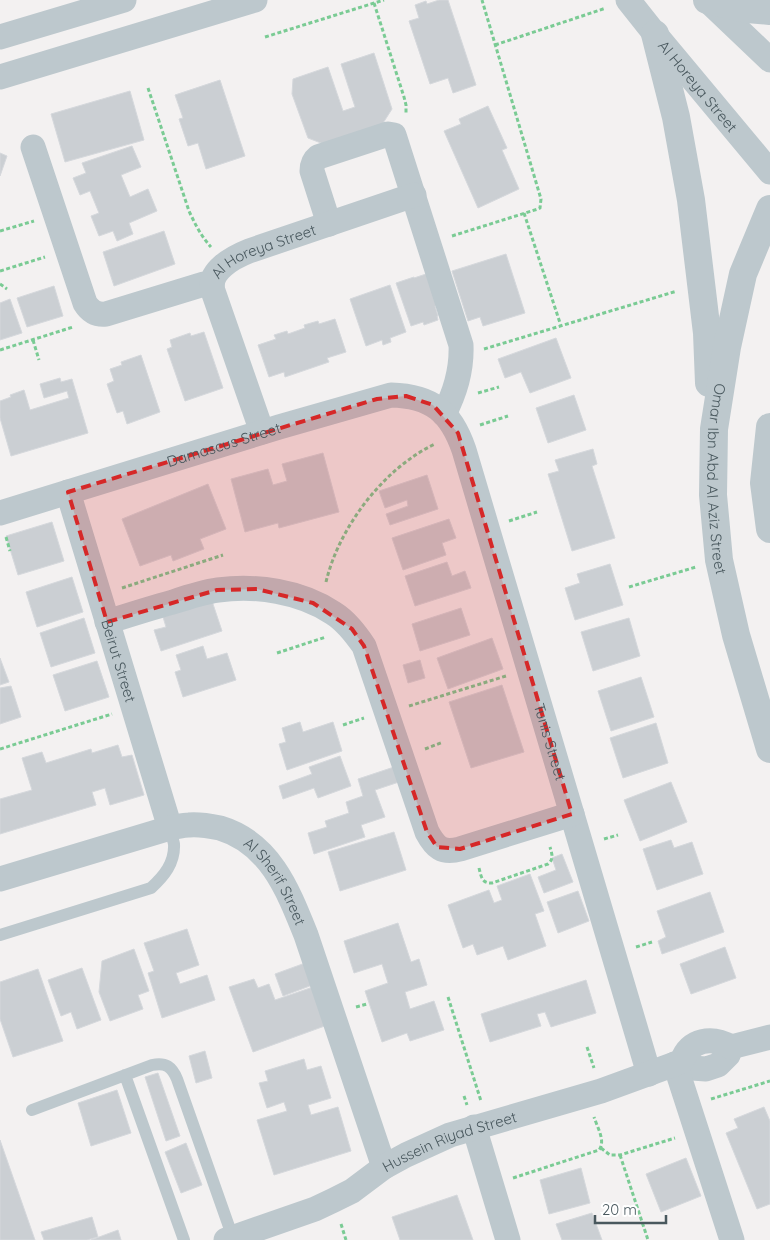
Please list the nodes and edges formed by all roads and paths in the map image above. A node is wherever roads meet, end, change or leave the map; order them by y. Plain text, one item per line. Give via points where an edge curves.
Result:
1 (255, 0) edge
2 (384, 0) edge
3 (482, 0) edge
4 (629, 0) edge
5 (707, 0) edge
6 (120, 1) edge
7 (374, 3) junction
8 (214, 6) edge
9 (770, 11) edge
10 (655, 34) junction
11 (0, 37) edge
12 (265, 37) dead end
13 (128, 38) junction
14 (495, 45) junction
15 (770, 60) edge
16 (0, 77) edge
17 (148, 88) dead end
18 (396, 137) junction
19 (33, 147) dead end
20 (770, 172) edge
21 (414, 195) junction
22 (770, 209) edge
23 (524, 213) junction
24 (56, 215) junction
25 (328, 224) junction
26 (0, 231) edge
27 (429, 243) junction
28 (68, 249) junction
29 (227, 262) junction
30 (0, 271) edge
31 (0, 284) edge
32 (701, 284) junction
33 (212, 286) junction
34 (7, 288) dead end
35 (94, 312) junction
36 (561, 326) junction
37 (33, 340) junction
38 (0, 350) edge
39 (462, 356) junction
40 (39, 360) dead end
41 (508, 416) dead end
42 (451, 423) junction
43 (770, 427) edge
44 (714, 429) junction
45 (262, 432) junction
46 (68, 492) junction
47 (0, 512) edge
48 (770, 530) edge
49 (223, 555) dead end
50 (719, 560) junction
51 (629, 587) dead end
52 (99, 595) junction
53 (321, 606) junction
54 (107, 622) junction
55 (352, 629) junction
56 (277, 653) dead end
57 (529, 669) junction
58 (134, 708) junction
59 (387, 713) junction
60 (0, 748) edge
61 (770, 749) edge
62 (572, 814) junction
63 (542, 824) junction
64 (170, 828) junction
65 (471, 846) junction
66 (0, 879) edge
67 (0, 934) edge
68 (448, 997) dead end
69 (770, 1037) edge
70 (679, 1063) junction
71 (649, 1074) junction
72 (126, 1075) junction
73 (770, 1081) edge
74 (588, 1095) junction
75 (689, 1105) junction
76 (32, 1110) dead end
77 (481, 1125) junction
78 (698, 1132) junction
79 (601, 1148) junction
80 (620, 1155) junction
81 (384, 1167) junction
82 (491, 1185) junction
83 (230, 1239) edge
84 (184, 1240) edge
85 (508, 1240) edge
86 (648, 1240) edge
87 (732, 1240) edge

1 - 8 street
2 - 7 path
3 - 14 path
4 - 10 street, Al Horeya Street
4 - 14 path
5 - 9 street
5 - 15 street
6 - 11 street
6 - 13 street
7 - 12 path
7 - 18 path via 406,105 405,123
8 - 13 street
10 - 20 street, Al Horeya Street
10 - 32 street via 676,117 691,200
13 - 16 street
14 - 23 path via 541,200 540,208
17 - 29 path via 189,211 205,239
18 - 21 street
18 - 25 street via 388,134 315,160 312,171
19 - 24 street
21 - 25 street, Al Horeya Street
21 - 27 street
22 - 44 street, Omar Ibn Abd Al Aziz Street via 743,274 726,347
23 - 27 path
23 - 36 path
24 - 26 path
24 - 28 street
25 - 29 street, Al Horeya Street via 249,251
27 - 39 street
28 - 30 path
28 - 35 street via 85,302
29 - 33 street, Al Horeya Street
31 - 34 path
32 - 36 path
32 - 44 street
33 - 35 street via 204,284 106,314
33 - 45 street, Al Horeya Street
35 - 37 path via 69,329
36 - 39 path
37 - 38 path
37 - 40 path
39 - 42 street via 450,402
41 - 42 path
42 - 45 street, Damascus Street via 434,405 420,399 391,395
42 - 53 path via 428,447 377,489 357,514 340,543 328,574
42 - 57 street, Tunis Street
43 - 48 street via 764,483
44 - 50 street, Omar Ibn Abd Al Aziz Street via 713,495
45 - 46 street, Damascus Street
46 - 47 street, Damascus Street
46 - 52 street, Beirut Street
49 - 52 path
50 - 51 path
50 - 61 street, Omar Ibn Abd Al Aziz Street via 736,635
52 - 54 street, Beirut Street
53 - 54 street via 278,592 237,588 196,595
53 - 55 street
54 - 58 street, Beirut Street
55 - 56 path
55 - 59 street via 364,646
57 - 59 path
57 - 62 street, Tunis Street
58 - 60 path
58 - 64 street, Beirut Street
59 - 65 street via 432,841 444,850
62 - 63 street
62 - 71 street, Tunis Street
63 - 65 street
63 - 65 path via 552,861 492,883 483,880
64 - 66 street, Al Sherif Street
64 - 67 lane via 174,845 171,862 163,877 151,888
64 - 81 street, Al Sherif Street via 190,824 232,832 266,858 278,876 306,935
68 - 77 path
69 - 70 street via 732,1047 718,1065 706,1069
70 - 71 street, Hussein Riyad Street
70 - 75 street
71 - 74 street, Hussein Riyad Street
72 - 76 lane
72 - 83 lane via 160,1063 174,1072
72 - 84 lane
73 - 75 path
74 - 77 street, Hussein Riyad Street
74 - 79 path
75 - 78 street
77 - 81 street, Hussein Riyad Street via 428,1144
77 - 82 street
78 - 80 path
78 - 87 street
79 - 80 path via 610,1155
79 - 82 path via 597,1152
80 - 86 path
81 - 83 street, Hussein Riyad Street via 352,1191 315,1209
82 - 85 street

